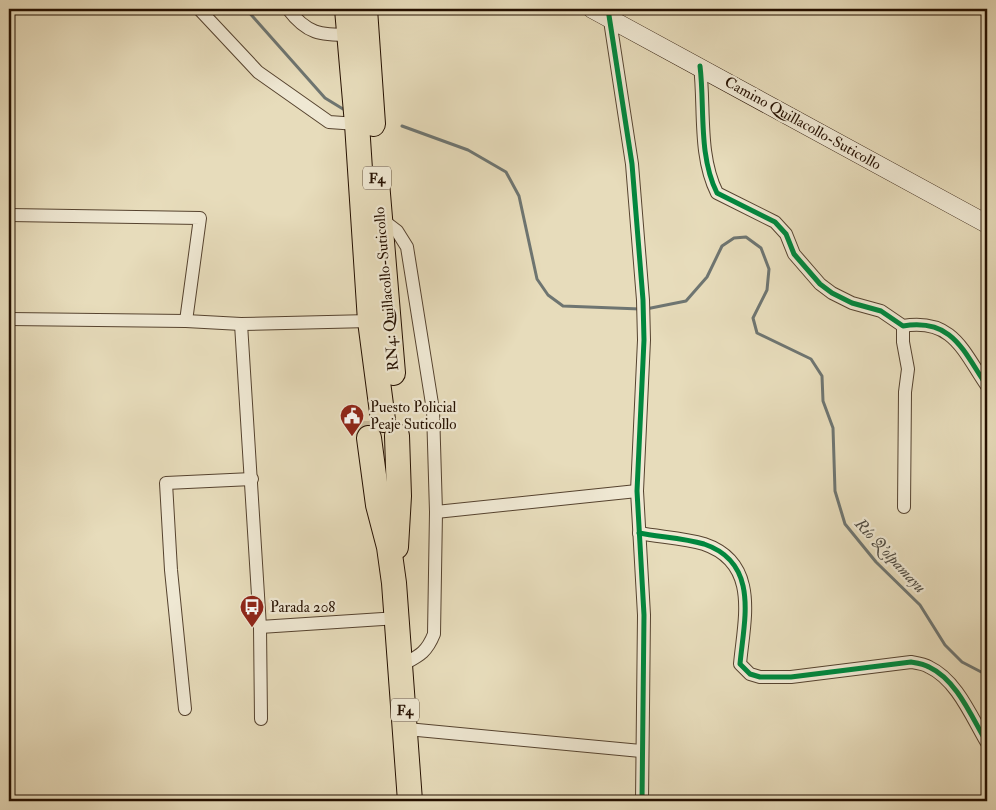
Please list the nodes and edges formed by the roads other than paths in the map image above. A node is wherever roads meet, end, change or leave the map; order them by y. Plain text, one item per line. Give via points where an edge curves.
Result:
1 (199, 9) edge
2 (288, 9) edge
3 (347, 9) edge
4 (365, 9) edge
5 (592, 9) edge
6 (608, 13) edge
7 (350, 35) junction
8 (700, 66) junction
9 (357, 124) junction
10 (9, 215) edge
11 (380, 218) junction
12 (987, 224) edge
13 (9, 319) edge
14 (186, 321) junction
15 (370, 321) junction
16 (240, 324) junction
17 (903, 326) junction
18 (987, 386) edge
19 (383, 428) junction
20 (252, 479) junction
21 (637, 491) junction
22 (904, 508) dead end
23 (436, 512) junction
24 (639, 533) junction
25 (394, 583) junction
26 (398, 618) junction
27 (260, 627) junction
28 (400, 666) junction
29 (185, 709) dead end
30 (261, 719) dead end
31 (407, 729) junction
32 (987, 743) edge
33 (641, 751) junction
34 (410, 801) edge
35 (642, 801) edge

1 - 9 street via 258,72 329,122
2 - 7 street via 311,32
3 - 7 highway, RN4: Quillacollo-Suticollo / F4
4 - 11 highway, RN4: Quillacollo-Suticollo / F4
5 - 6 main road, Camino Quillacollo-Suticollo
6 - 8 main road, Camino Quillacollo-Suticollo
6 - 21 street via 632,164 643,300
7 - 9 highway, RN4: Quillacollo-Suticollo / F4
8 - 12 main road, Camino Quillacollo-Suticollo
8 - 17 street via 705,150 717,193 775,222 786,234 794,254 832,293 881,311
9 - 15 highway, RN4: Quillacollo-Suticollo / F4
10 - 14 street via 200,218
11 - 19 highway, RN4: Quillacollo-Suticollo / F4
11 - 23 street via 397,231 408,247 433,410
13 - 14 street
14 - 16 street
15 - 16 street
15 - 19 highway, RN4: Quillacollo-Suticollo / F4
16 - 20 street
17 - 18 street via 919,323 954,337
17 - 22 street via 908,369
19 - 25 highway, F4
19 - 25 highway, F4 via 399,496
20 - 27 street
20 - 29 street via 166,483
21 - 23 street
21 - 24 street
23 - 28 street via 434,634 428,648
24 - 32 street via 704,544 723,553 734,564 742,576 745,591 740,664 750,674 760,678 791,677 911,662 928,666 942,674 951,685
24 - 33 street via 644,614
25 - 26 highway, F4
26 - 27 street
26 - 28 highway, F4
27 - 30 street
28 - 31 highway, F4
31 - 33 street
31 - 34 highway, F4
33 - 35 street

